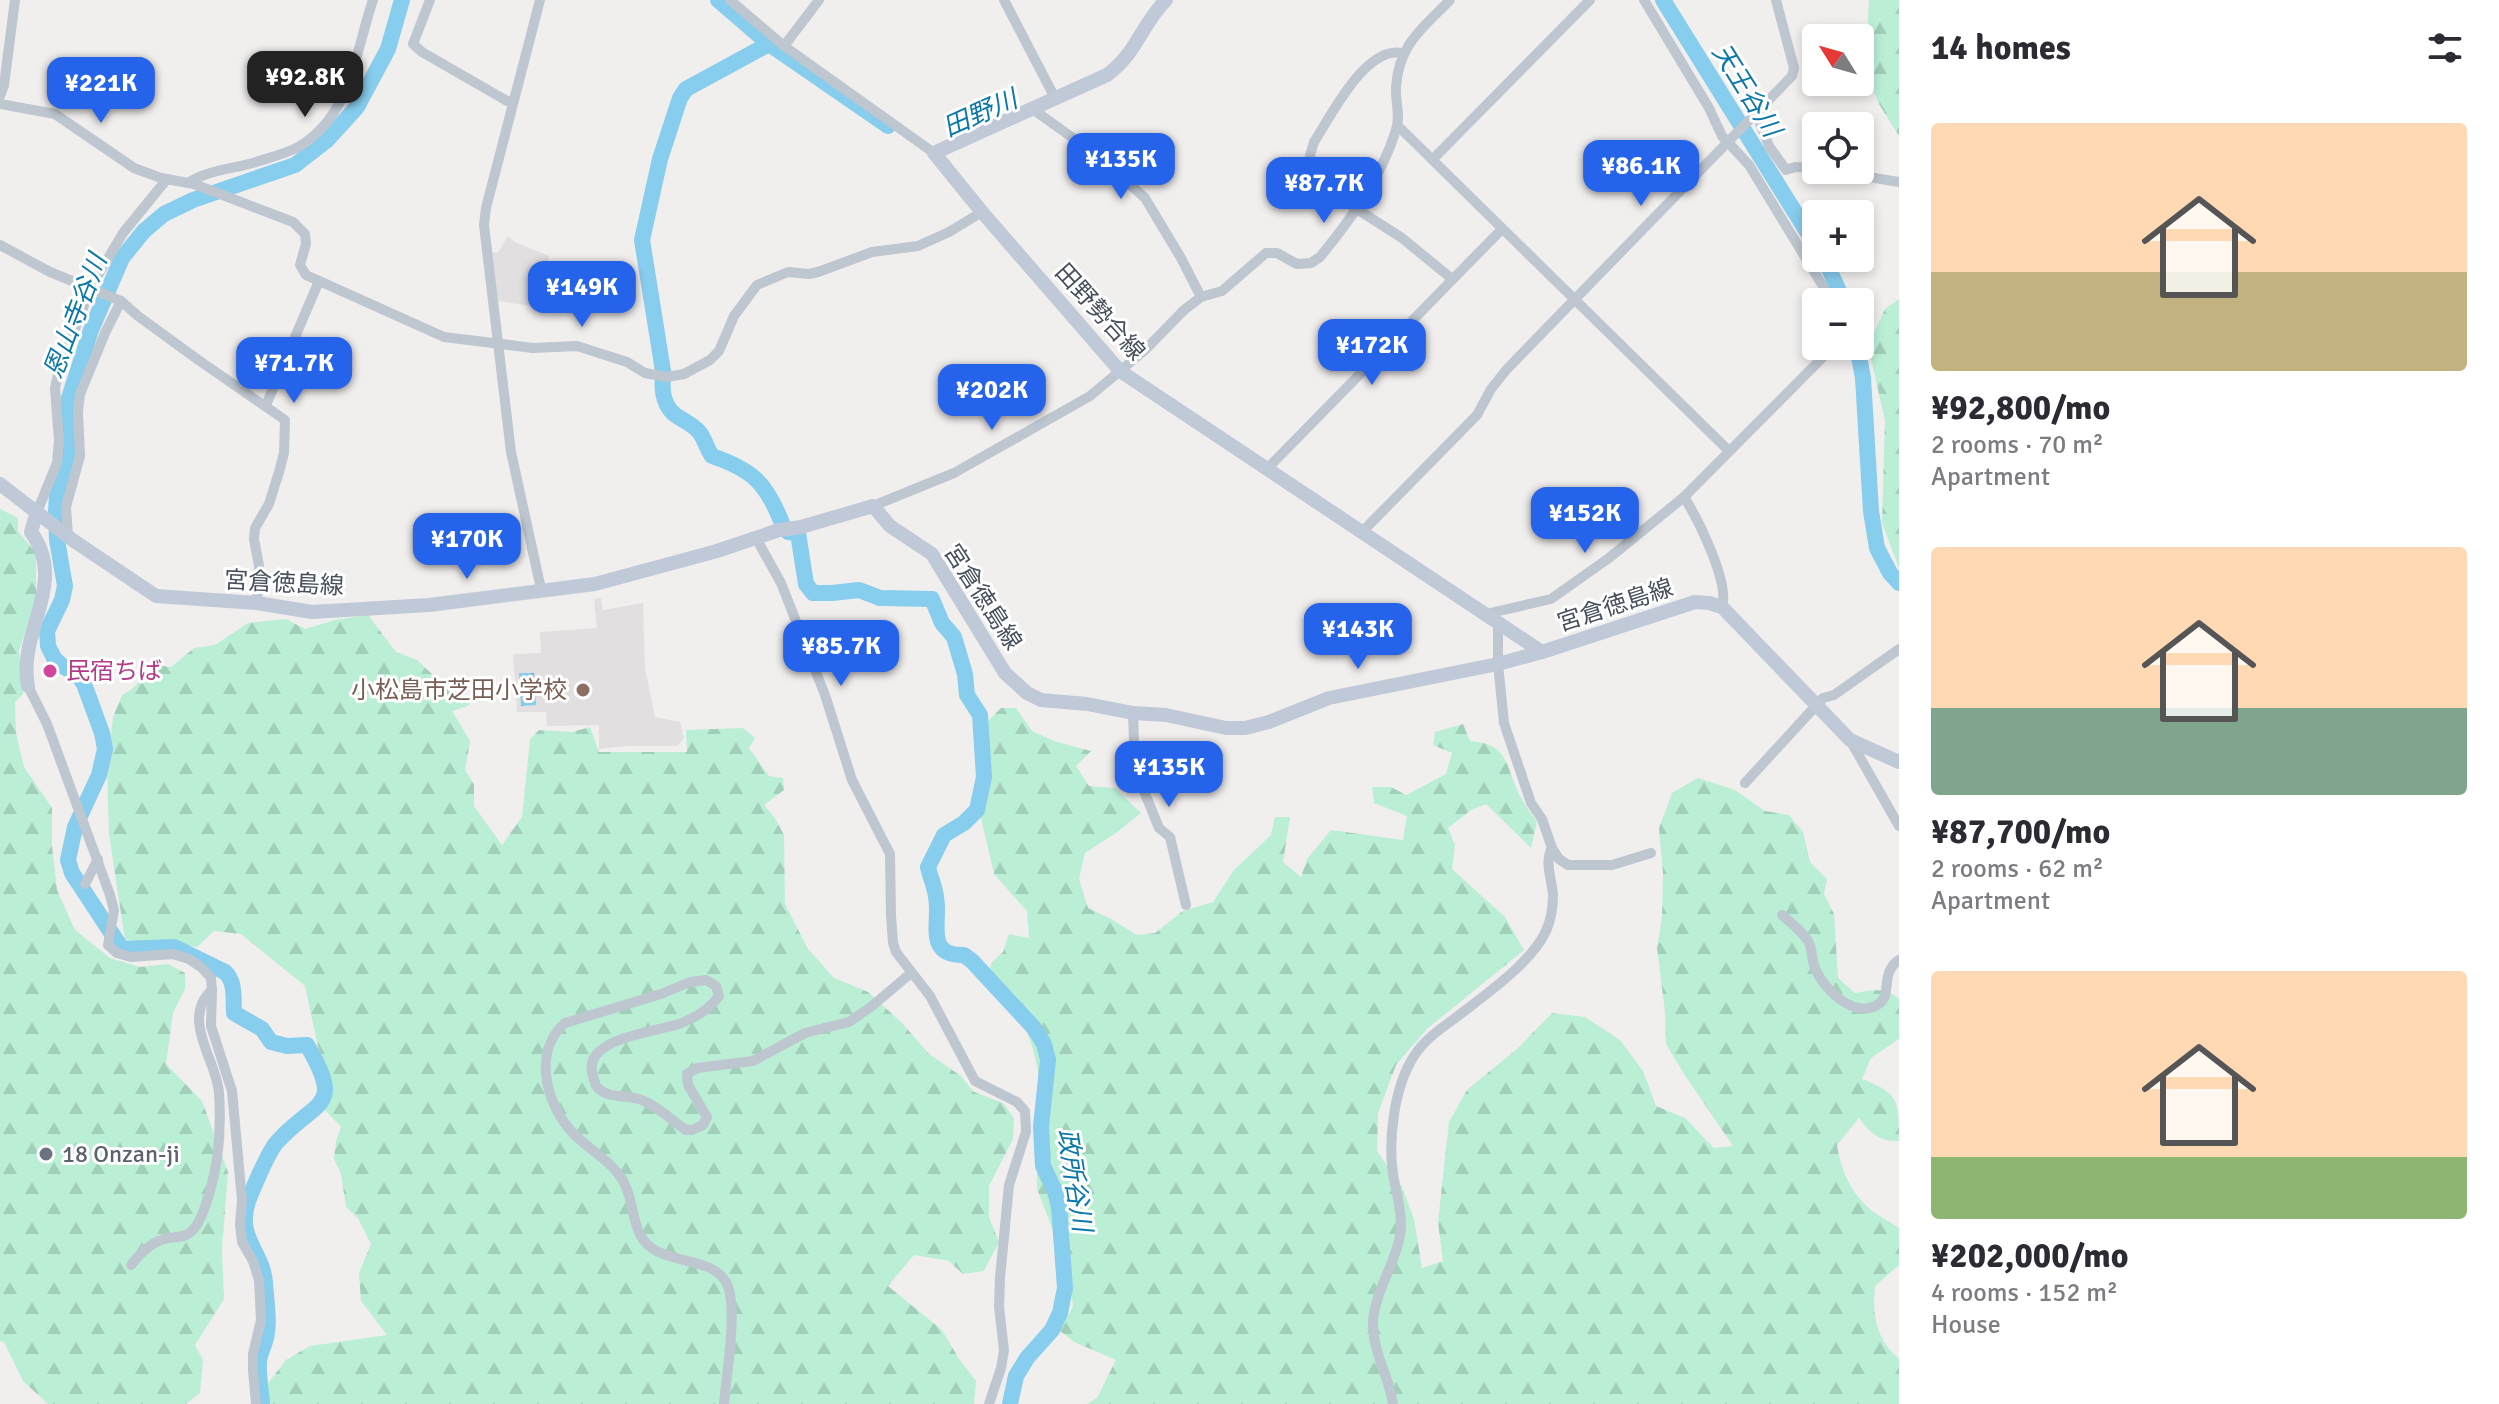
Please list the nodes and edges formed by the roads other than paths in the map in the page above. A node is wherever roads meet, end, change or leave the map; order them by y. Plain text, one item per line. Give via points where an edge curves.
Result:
1 (15, 0) edge
2 (373, 0) edge
3 (430, 0) edge
4 (540, 0) edge
5 (730, 0) edge
6 (819, 0) edge
7 (1004, 0) edge
8 (1166, 0) edge
9 (1450, 0) edge
10 (1590, 0) edge
11 (1644, 0) edge
12 (1776, 0) edge
13 (784, 46) junction
14 (1402, 53) junction
15 (0, 96) edge
16 (1055, 98) junction
17 (513, 102) junction
18 (0, 104) edge
19 (1035, 109) junction
20 (1755, 116) junction
21 (1398, 126) junction
22 (1730, 142) junction
23 (934, 153) junction
24 (1433, 159) junction
25 (1802, 167) edge
26 (1874, 178) edge
27 (167, 179) junction
28 (1899, 182) edge
29 (191, 184) junction
30 (1357, 209) junction
31 (982, 212) junction
32 (1502, 229) junction
33 (0, 245) edge
34 (1452, 279) junction
35 (319, 281) junction
36 (1824, 288) edge
37 (95, 289) junction
38 (1201, 297) junction
39 (119, 299) junction
40 (1574, 299) junction
41 (497, 343) junction
42 (1820, 360) edge
43 (1120, 371) junction
44 (266, 405) junction
45 (1729, 451) junction
46 (1266, 470) junction
47 (0, 484) edge
48 (1684, 497) junction
49 (873, 506) junction
50 (41, 516) junction
51 (1362, 532) junction
52 (66, 534) junction
53 (756, 538) junction
54 (541, 589) junction
55 (257, 603) junction
56 (1722, 607) junction
57 (1492, 618) junction
58 (1899, 649) edge
59 (1542, 652) junction
60 (1498, 664) junction
61 (28, 686) joint
62 (1817, 707) junction
63 (1133, 713) junction
64 (1850, 740) junction
65 (1899, 762) edge
66 (1745, 783) dead end
67 (1899, 826) edge
68 (1552, 848) junction
69 (1651, 853) dead end
70 (98, 859) junction
71 (85, 884) dead end
72 (1186, 905) dead end
73 (1782, 915) dead end
74 (1899, 960) edge
75 (911, 973) junction
76 (212, 990) junction
77 (131, 1265) dead end
78 (256, 1404) edge
79 (724, 1404) edge
80 (989, 1404) edge
81 (1393, 1404) edge

1 - 15 street
2 - 29 street via 351,79 323,126 299,146
3 - 17 street via 413,44
4 - 17 street
5 - 13 street
6 - 13 street
7 - 16 street
8 - 16 main road via 1122,64
9 - 14 street
10 - 24 street
11 - 22 street
12 - 20 street via 1794,68
13 - 23 street
14 - 21 street
14 - 30 street via 1386,53 1364,68 1310,155
16 - 19 main road
17 - 41 street via 484,225
18 - 27 street via 55,114 134,168
19 - 23 main road
19 - 38 street via 1145,198
20 - 22 street
20 - 25 street via 1786,170
21 - 24 street
21 - 30 street
22 - 36 street
22 - 40 street
23 - 31 main road, 田野勢合線
24 - 32 street
26 - 28 street
27 - 29 street
27 - 37 street via 123,233
29 - 35 street via 293,222 305,234 301,270
30 - 34 street
30 - 38 street via 1311,263 1297,264 1266,253 1222,291
31 - 41 street via 918,246 872,252 818,272 794,271 757,285 734,316 719,351 684,374 645,373 577,346
31 - 43 main road, 田野勢合線
32 - 34 street
32 - 40 street
33 - 37 street
34 - 46 street
35 - 41 street via 434,334
35 - 44 street
37 - 39 street
37 - 50 street via 59,370 57,463
38 - 43 street
39 - 44 street
39 - 52 street via 80,394 80,456 66,507
40 - 45 street
40 - 51 street via 1507,369 1477,415
41 - 54 street via 511,452
42 - 45 street
43 - 46 main road, 田野勢合線
43 - 49 street via 1064,412 954,473
44 - 55 street via 287,426 272,493 255,528
45 - 48 street
46 - 51 main road, 田野勢合線
47 - 50 main road, 宮倉徳島線
48 - 56 street via 1721,576
48 - 57 street via 1562,593
49 - 53 main road, 宮倉徳島線
49 - 63 main road, 宮倉徳島線 via 890,526 932,554 1005,673 1027,693 1041,700
50 - 52 main road, 宮倉徳島線
50 - 61 main road via 31,532 43,551 45,588 26,654
51 - 57 main road, 田野勢合線
52 - 55 main road, 宮倉徳島線 via 156,596
53 - 54 main road, 宮倉徳島線 via 595,584
53 - 75 street via 781,583 852,780 890,854 893,943
54 - 55 main road, 宮倉徳島線 via 429,605 312,612
56 - 59 main road, 宮倉徳島線 via 1695,602
56 - 62 main road
57 - 59 main road, 田野勢合線
57 - 60 street
58 - 62 street
59 - 60 main road, 宮倉徳島線
60 - 63 main road, 宮倉徳島線 via 1329,698 1245,728
60 - 68 street via 1504,723
61 - 70 street
62 - 64 main road
62 - 66 street
63 - 72 street via 1144,791 1159,828 1170,837
64 - 65 main road
64 - 67 street
68 - 69 street via 1568,865 1612,865
68 - 81 street via 1552,911 1545,933 1523,962 1414,1055 1394,1113 1393,1173 1401,1231 1373,1320 1375,1348
70 - 71 street
70 - 76 street via 114,910 108,945 131,957 173,954 189,959 211,978
73 - 74 street via 1811,945 1814,967 1849,1007 1868,1010 1884,999 1888,971
75 - 79 street via 849,1022 805,1033 753,1061 687,1074 707,1117 692,1130 647,1102 598,1088 592,1061 613,1042 666,1028 710,1008 719,996 716,986 706,980 690,982 556,1030 547,1053 548,1087 569,1130 617,1171 645,1242 661,1255 709,1269 727,1285 730,1343
75 - 80 street via 930,996 975,1081 1025,1111 1026,1132 1009,1185 1000,1278 1004,1350
76 - 77 street via 200,1007 204,1048 219,1090 210,1190 198,1224 188,1234 155,1242
76 - 78 street via 211,1026 232,1091 242,1242 259,1280 261,1320 253,1354

